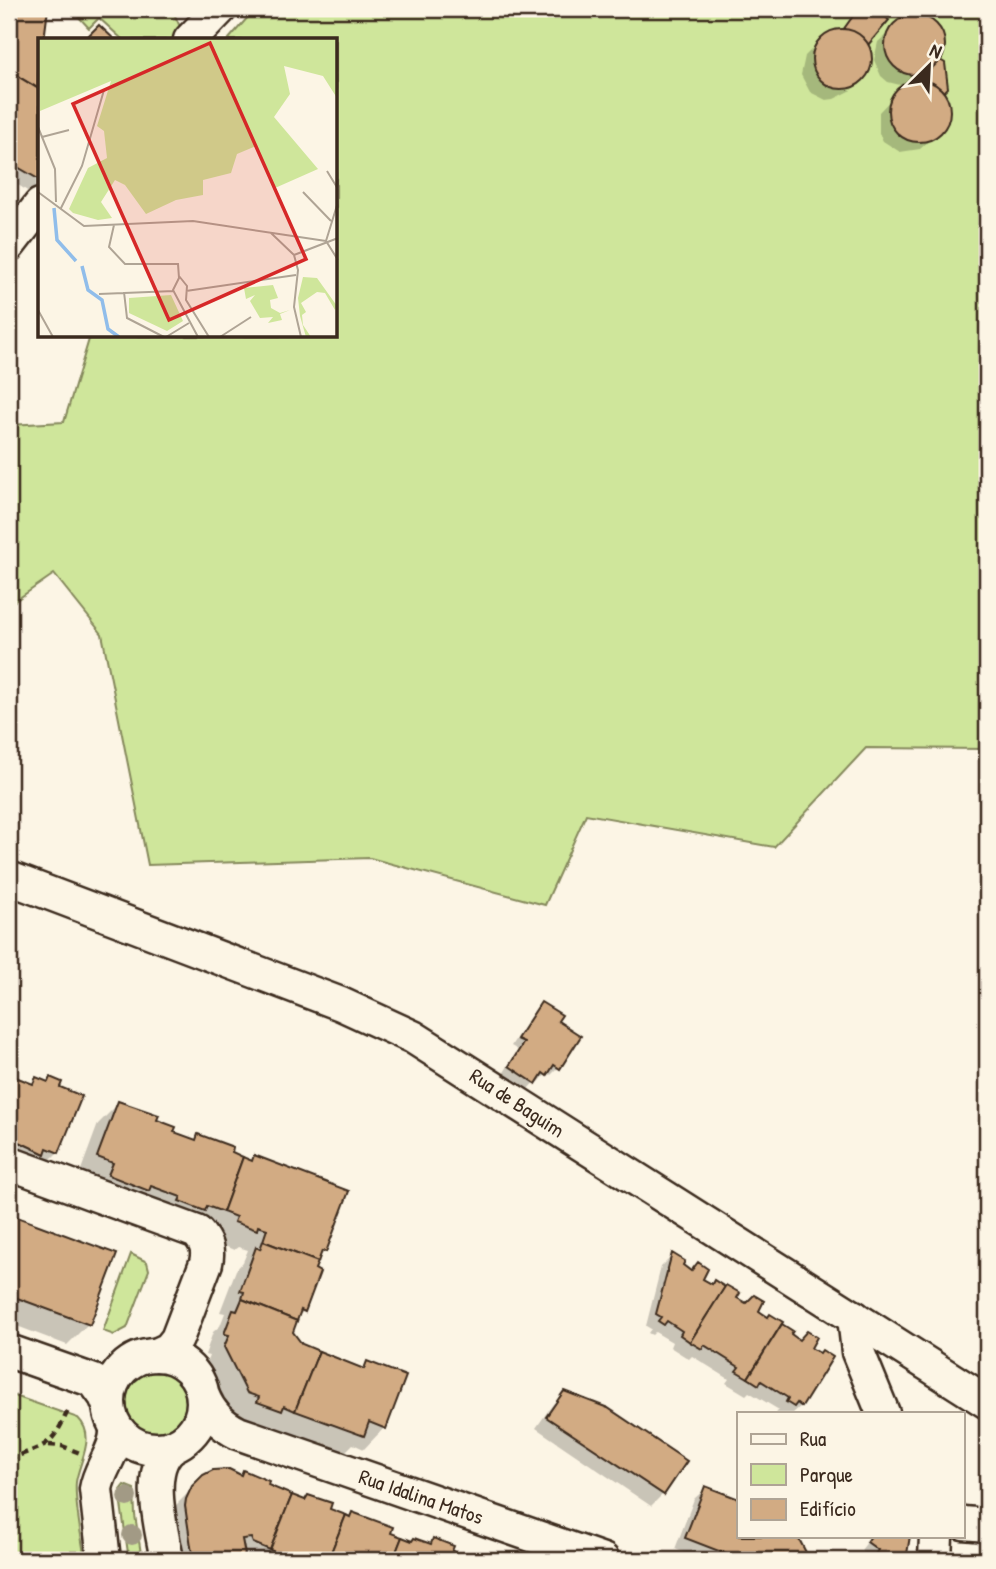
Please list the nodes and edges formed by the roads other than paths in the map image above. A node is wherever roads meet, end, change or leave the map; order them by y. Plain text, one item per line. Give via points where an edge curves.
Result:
1 (220, 9) edge
2 (192, 38) edge
3 (38, 208) edge
4 (9, 245) edge
5 (9, 878) edge
6 (9, 1163) edge
7 (854, 1317) junction
8 (180, 1331) junction
9 (9, 1351) edge
10 (156, 1355) junction
11 (186, 1366) junction
12 (121, 1369) junction
13 (80, 1376) junction
14 (203, 1396) junction
15 (987, 1402) edge
16 (883, 1412) edge
17 (112, 1417) junction
18 (238, 1433) junction
19 (179, 1443) junction
20 (964, 1523) edge
21 (987, 1525) edge
22 (936, 1538) edge
23 (104, 1560) edge
24 (167, 1560) edge
25 (603, 1560) edge
26 (935, 1560) edge

1 - 2 street
3 - 4 street
5 - 7 street, Rua de Baguim via 341,1004 413,1037
6 - 8 street via 197,1232 208,1253
7 - 15 street, Rua de Baguim
7 - 16 street via 858,1352
8 - 10 street via 169,1349
8 - 11 street via 178,1348
9 - 13 street
10 - 11 street
10 - 12 street
11 - 14 street
12 - 13 street via 106,1378
12 - 17 street via 108,1399
13 - 17 street via 94,1381
14 - 18 street, Rua Idalina Matos via 213,1415
14 - 19 street via 196,1426
17 - 19 street via 127,1439 141,1447 157,1449
17 - 23 street via 114,1444 96,1489
18 - 19 street, Rua Idalina Matos via 208,1430
18 - 25 street, Rua Idalina Matos
19 - 24 street via 161,1461 157,1479
20 - 21 street
22 - 26 street

